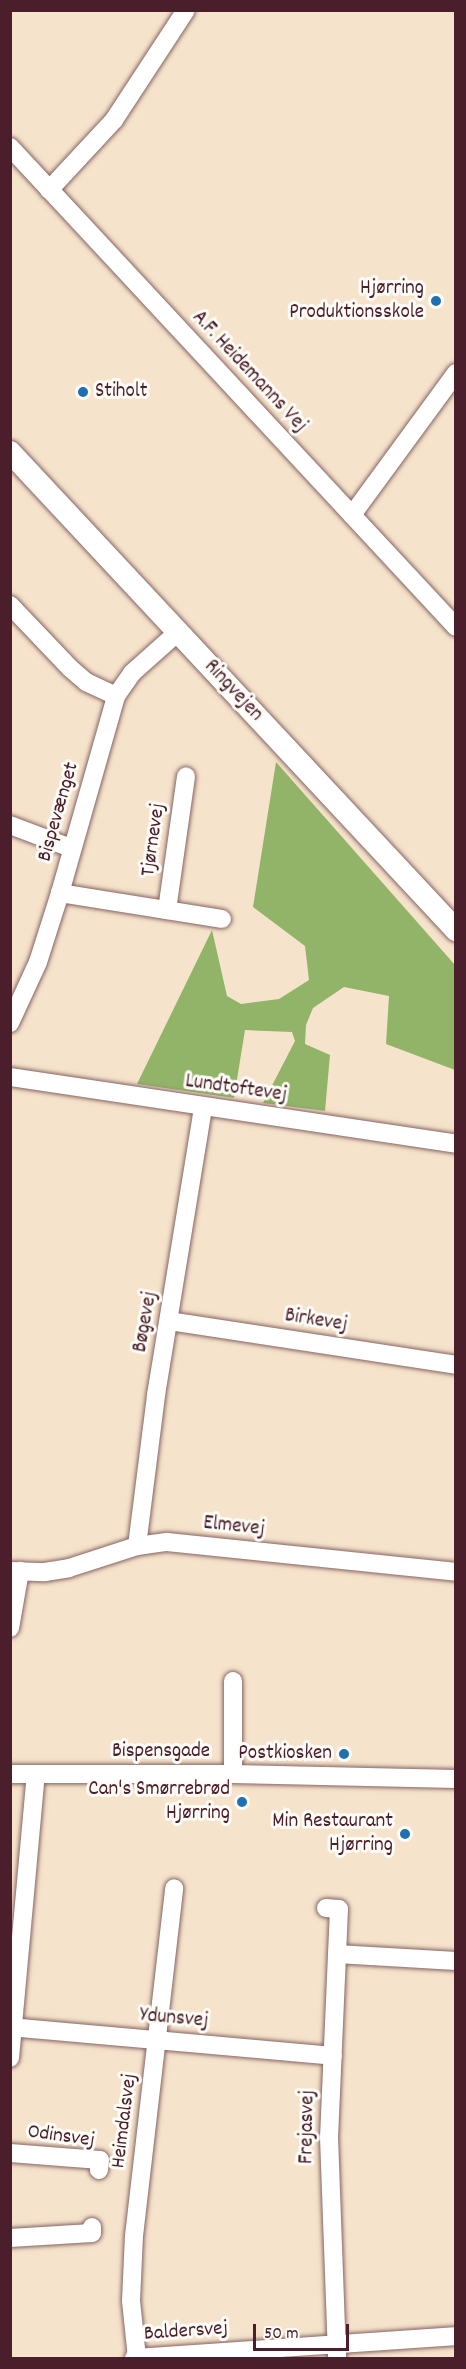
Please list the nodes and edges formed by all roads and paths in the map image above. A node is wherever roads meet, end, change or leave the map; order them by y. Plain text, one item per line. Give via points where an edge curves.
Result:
1 (186, 10) edge
2 (10, 147) edge
3 (49, 190) junction
4 (456, 374) edge
5 (10, 452) edge
6 (352, 515) junction
7 (10, 605) edge
8 (456, 627) edge
9 (178, 632) junction
10 (116, 696) junction
11 (186, 776) dead end
12 (10, 825) edge
13 (71, 848) junction
14 (60, 893) junction
15 (166, 910) junction
16 (222, 919) dead end
17 (456, 930) edge
18 (10, 1023) edge
19 (10, 1077) edge
20 (203, 1108) junction
21 (456, 1144) edge
22 (169, 1321) junction
23 (456, 1365) edge
24 (137, 1545) junction
25 (15, 1571) edge
26 (456, 1572) edge
27 (10, 1628) edge
28 (233, 1681) dead end
29 (10, 1774) edge
30 (36, 1774) junction
31 (232, 1774) junction
32 (456, 1779) edge
33 (174, 1888) dead end
34 (326, 1908) dead end
35 (337, 1954) junction
36 (456, 1961) edge
37 (12, 2027) edge
38 (157, 2039) junction
39 (333, 2056) junction
40 (10, 2058) edge
41 (10, 2153) edge
42 (99, 2170) dead end
43 (92, 2227) dead end
44 (10, 2238) edge
45 (456, 2336) edge
46 (337, 2351) edge
47 (136, 2358) edge

1 - 3 street via 114,120
2 - 3 street, A.F. Heidemanns Vej
3 - 6 street, A.F. Heidemanns Vej
4 - 6 street
5 - 9 main road, Ringvejen
6 - 8 street, A.F. Heidemanns Vej
7 - 10 street via 86,682
9 - 10 street, Bispevænget via 132,673
9 - 17 main road, Ringvejen
10 - 13 street, Bispevænget
11 - 15 street, Tjørnevej
12 - 13 street
13 - 14 street, Bispevænget
14 - 15 street, Tjørnevej
14 - 18 street, Bispevænget via 38,962
15 - 16 street, Tjørnevej
19 - 20 street, Lundtoftevej
20 - 21 street, Lundtoftevej
20 - 22 street, Bøgevej
22 - 23 street, Birkevej
22 - 24 street, Bøgevej
24 - 25 street, Elmevej via 69,1568
24 - 26 street, Elmevej via 167,1542
25 - 27 street
28 - 31 street
29 - 30 street, Bispensgade
30 - 31 street, Bispensgade
30 - 37 street
31 - 32 street, Bispensgade
33 - 38 street, Heimdalsvej
34 - 35 street, Frejasvej via 339,1909
35 - 36 street
35 - 39 street, Frejasvej
37 - 38 street, Ydunsvej
37 - 40 street
38 - 39 street, Ydunsvej
38 - 47 street, Heimdalsvej via 133,2245 131,2301
39 - 46 street, Frejasvej via 330,2206
41 - 42 street, Odinsvej via 100,2160
43 - 44 street via 92,2233
45 - 46 street, Baldersvej
46 - 47 street, Baldersvej

